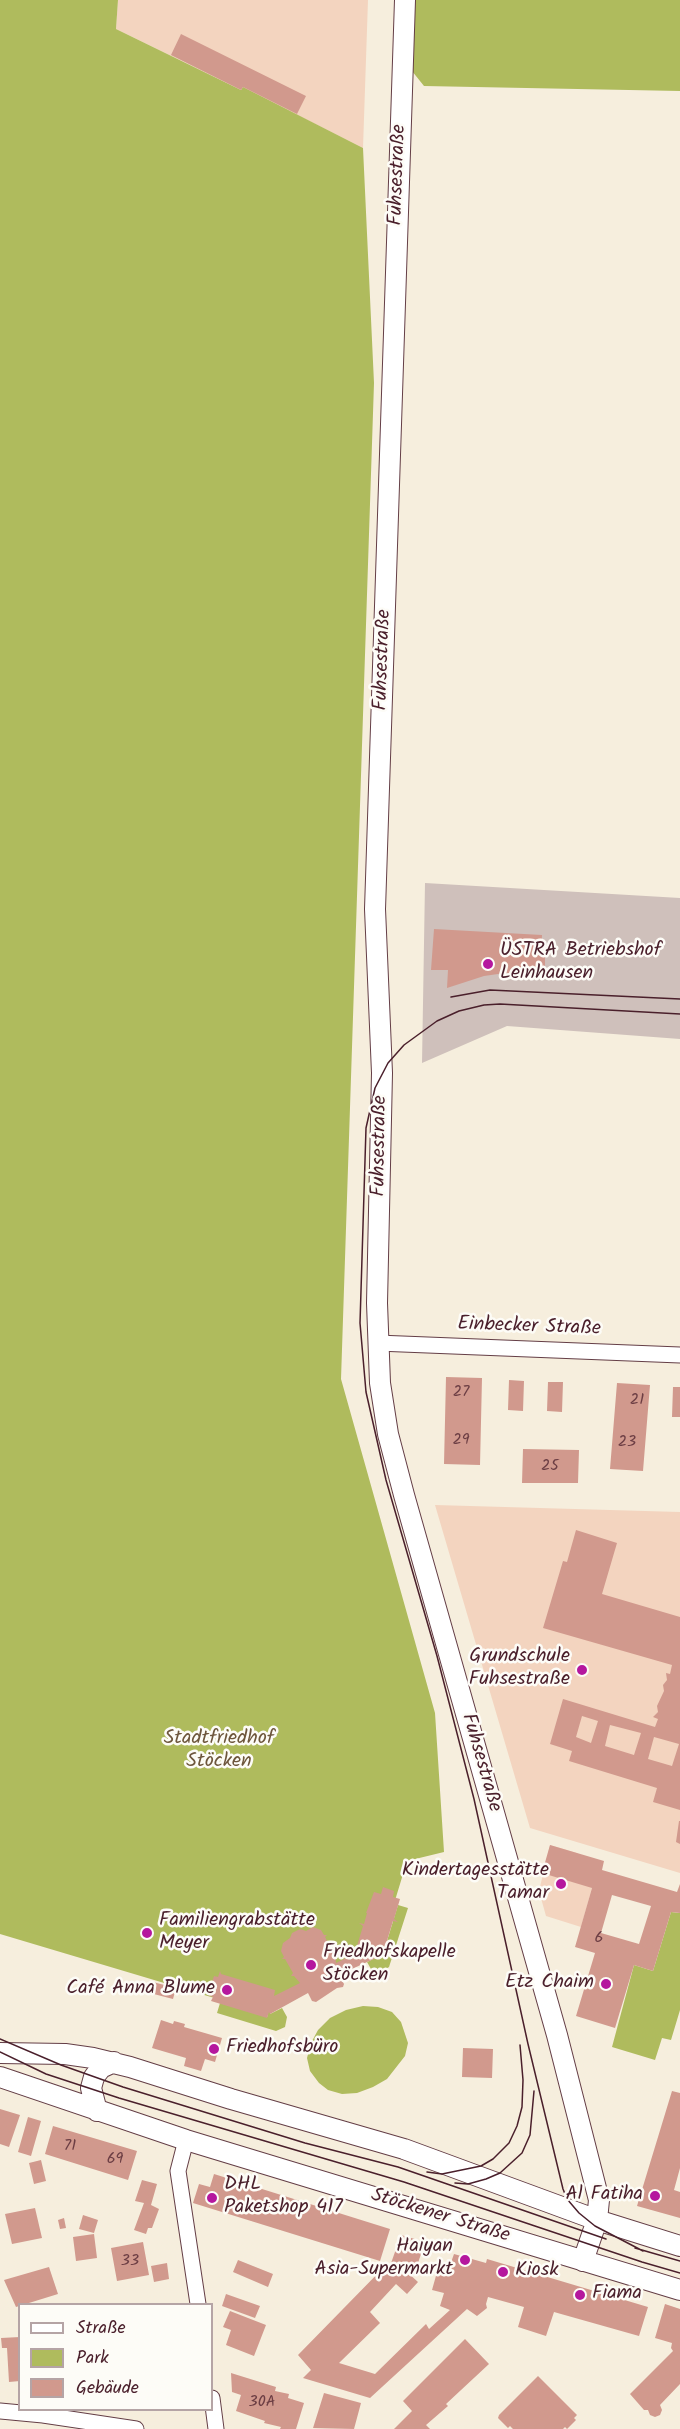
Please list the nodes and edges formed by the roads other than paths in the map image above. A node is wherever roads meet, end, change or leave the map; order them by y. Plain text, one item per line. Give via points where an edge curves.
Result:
1 (405, 0) edge
2 (377, 1343) junction
3 (680, 1355) edge
4 (0, 2053) edge
5 (114, 2062) junction
6 (0, 2077) edge
7 (97, 2111) junction
8 (186, 2140) junction
9 (597, 2220) junction
10 (680, 2246) edge
11 (583, 2261) junction
12 (680, 2290) edge
13 (198, 2303) edge
14 (213, 2406) edge
15 (0, 2411) edge
16 (136, 2429) edge
17 (216, 2429) edge

1 - 2 street, Fuhsestraße via 375,909 382,1073
2 - 3 street, Einbecker Straße
2 - 9 street, Fuhsestraße via 388,1434 557,2035 599,2200
4 - 5 street via 65,2054
5 - 7 street via 94,2077 91,2088
5 - 9 street via 404,2148
6 - 7 street, Stöckener Straße
7 - 8 street, Stöckener Straße
8 - 11 street, Stöckener Straße
8 - 13 street via 178,2171
9 - 10 street
9 - 11 street, Fuhsestraße
11 - 12 street, Stöckener Straße
14 - 17 street
15 - 16 street

